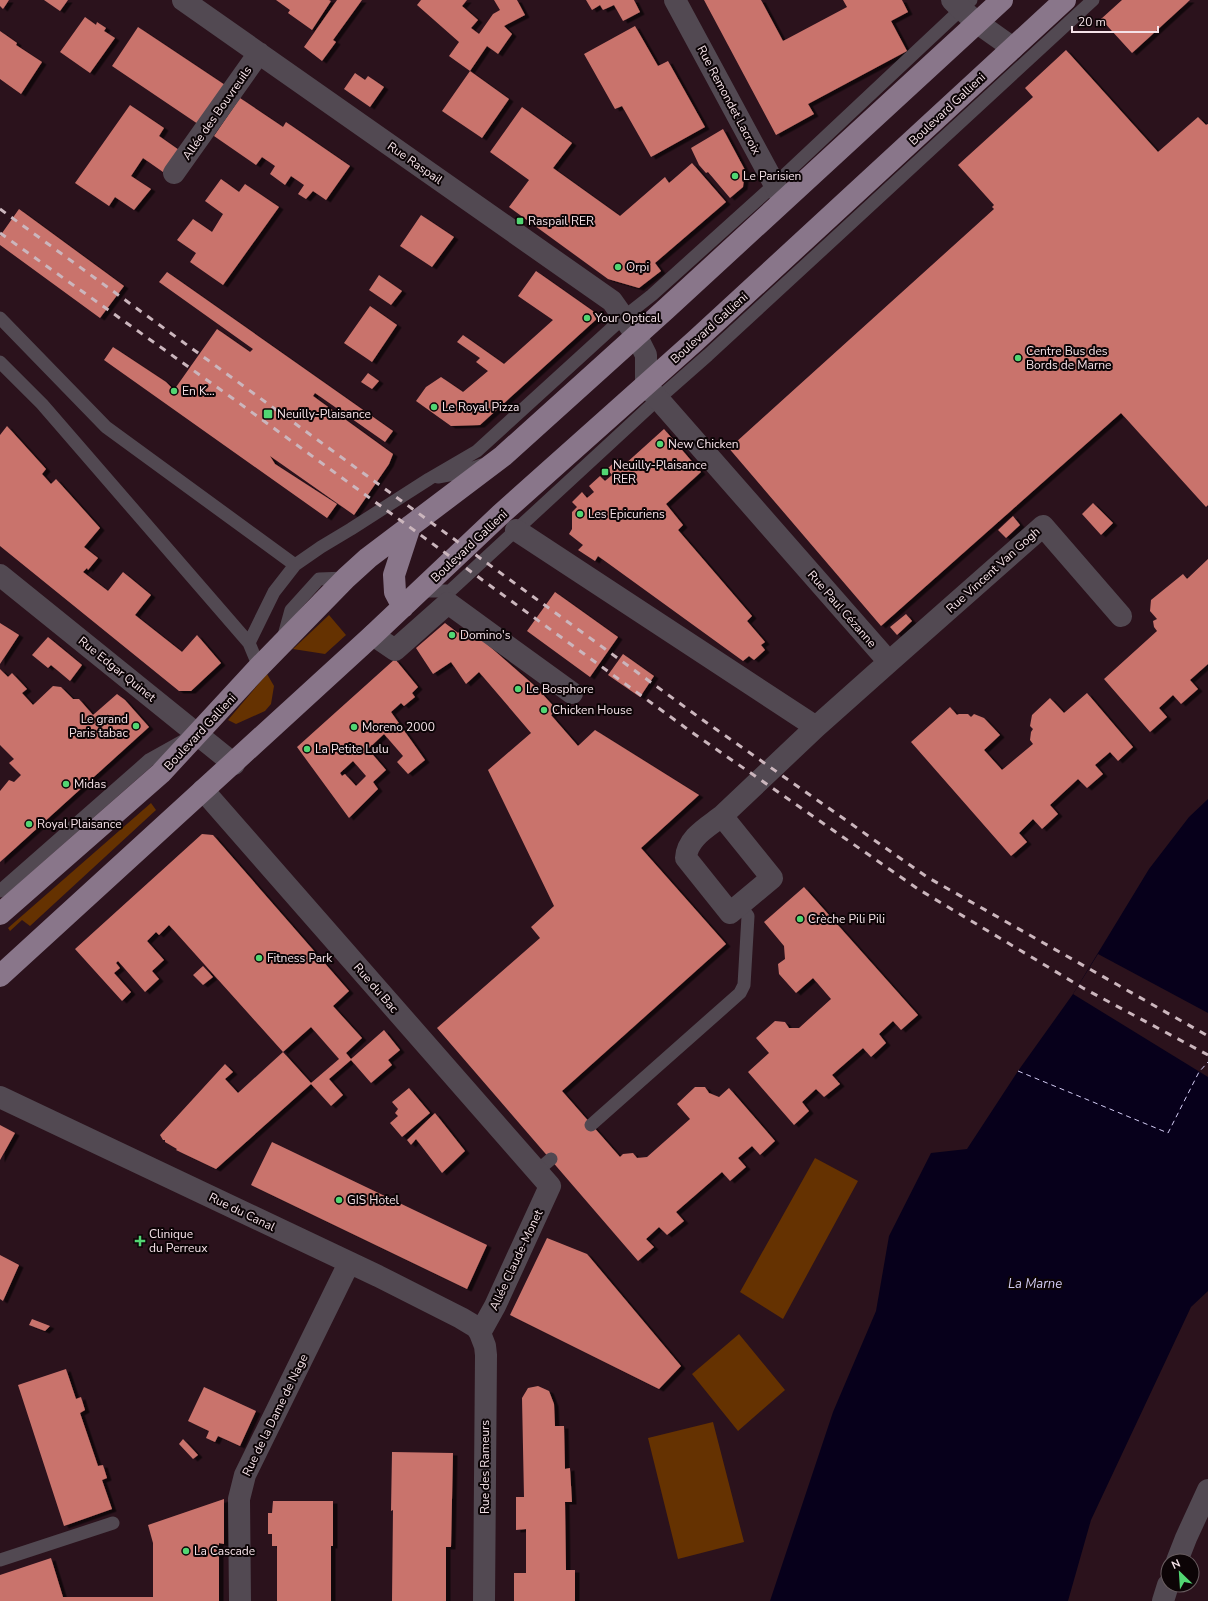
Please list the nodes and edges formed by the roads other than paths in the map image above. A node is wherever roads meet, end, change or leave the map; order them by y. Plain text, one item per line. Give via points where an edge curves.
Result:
1 (183, 0) edge
2 (675, 0) edge
3 (1002, 0) edge
4 (1065, 0) edge
5 (1093, 0) edge
6 (962, 3) edge
7 (978, 23) junction
8 (1013, 48) junction
9 (259, 53) junction
10 (174, 173) dead end
11 (779, 192) junction
12 (624, 317) junction
13 (0, 318) edge
14 (636, 335) junction
15 (0, 362) edge
16 (652, 392) junction
17 (503, 456) junction
18 (428, 478) junction
19 (410, 526) junction
20 (516, 530) junction
21 (295, 565) junction
22 (0, 575) edge
23 (420, 591) junction
24 (403, 607) junction
25 (1121, 616) dead end
26 (373, 636) junction
27 (249, 643) junction
28 (889, 662) junction
29 (259, 667) junction
30 (572, 694) dead end
31 (816, 727) junction
32 (197, 733) junction
33 (234, 764) junction
34 (203, 790) junction
35 (722, 816) junction
36 (0, 891) edge
37 (740, 905) junction
38 (0, 914) edge
39 (0, 976) edge
40 (0, 1097) edge
41 (591, 1125) dead end
42 (546, 1172) joint
43 (349, 1263) junction
44 (480, 1333) junction
45 (1208, 1490) edge
46 (113, 1523) dead end
47 (1180, 1553) edge
48 (0, 1560) edge
49 (240, 1601) edge
50 (484, 1601) edge

1 - 9 street, Rue Raspail
2 - 11 street, Rue Remondet Lacroix
3 - 7 main road, Boulevard Gallieni
4 - 8 main road, Boulevard Gallieni
5 - 16 lane via 708,356
6 - 7 street
6 - 11 lane
7 - 8 street
7 - 11 main road, Boulevard Gallieni
8 - 16 main road, Boulevard Gallieni
9 - 10 street, Allée des Bouvreuils
9 - 12 street, Rue Raspail via 612,301
11 - 12 lane
11 - 14 main road, Boulevard Gallieni
12 - 14 street, Rue Raspail
12 - 18 lane via 477,451
13 - 21 lane via 106,427
14 - 16 street, Rue Raspail via 646,355
14 - 17 main road, Boulevard Gallieni
15 - 27 lane via 42,404
16 - 20 lane
16 - 23 main road, Boulevard Gallieni via 500,515
16 - 28 street, Rue Paul Cézanne
17 - 18 lane via 459,473
17 - 19 main road, Boulevard Gallieni
18 - 21 lane
19 - 24 main road via 394,575 395,592
19 - 29 main road, Boulevard Gallieni via 346,578
20 - 23 lane via 450,591
20 - 31 street
21 - 27 lane via 274,592
22 - 32 street, Rue Edgar Quinet
23 - 24 main road, Boulevard Gallieni
24 - 26 main road, Boulevard Gallieni
25 - 28 street, Rue Vincent Van Gogh via 1043,526
26 - 30 street via 395,650 448,603
26 - 33 main road, Boulevard Gallieni
27 - 29 lane
28 - 31 street
29 - 32 main road, Boulevard Gallieni
31 - 35 street
32 - 33 street, Rue Edgar Quinet
32 - 36 lane via 148,760
32 - 38 main road, Boulevard Gallieni via 161,773
33 - 34 main road, Boulevard Gallieni
34 - 39 main road, Boulevard Gallieni
34 - 42 street, Rue du Bac
35 - 37 street via 772,878
35 - 37 street via 694,838 686,852 686,858 730,913
37 - 41 lane via 748,916 744,985 740,993
40 - 43 street, Rue du Canal
42 - 44 street, Allée Claude-Monet via 494,1306
43 - 44 street, Rue du Canal via 461,1318 476,1327
43 - 49 street, Rue de la Dame de Nage via 245,1475 240,1499
44 - 50 street, Rue des Rameurs via 485,1346 486,1366
45 - 47 street
46 - 48 lane

